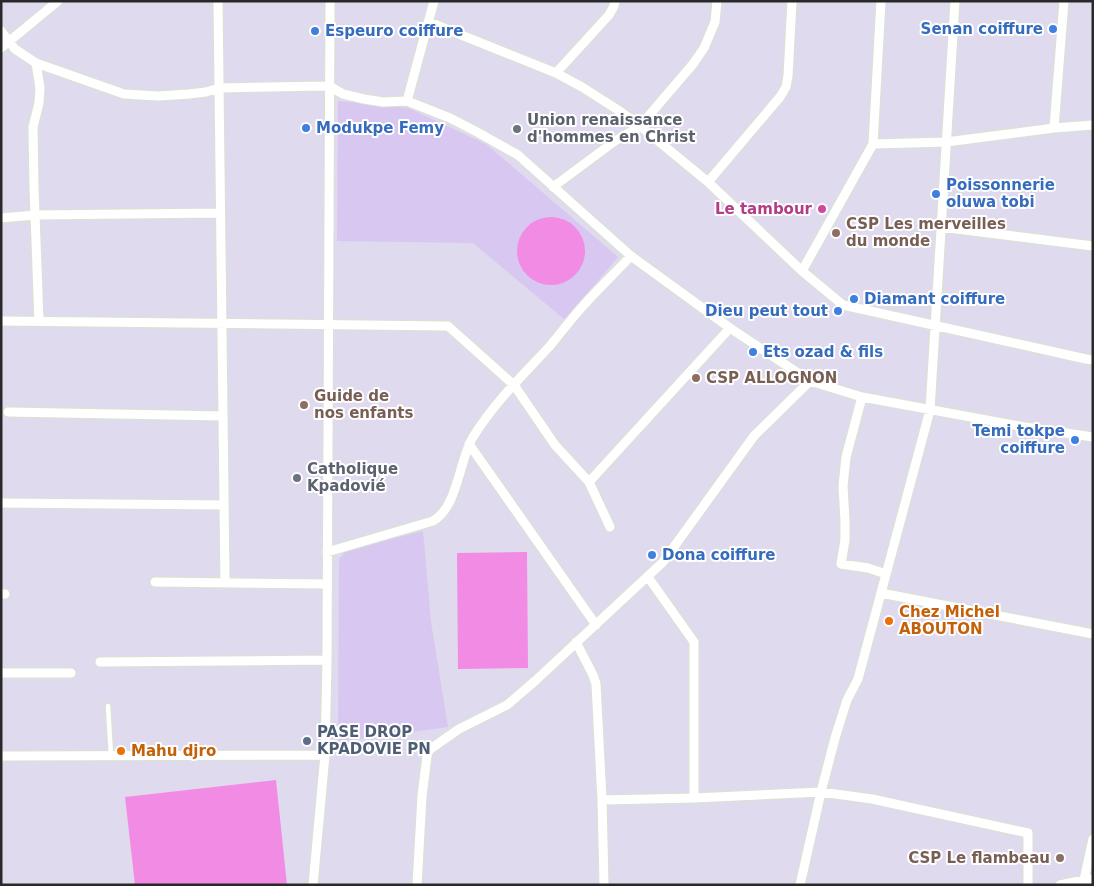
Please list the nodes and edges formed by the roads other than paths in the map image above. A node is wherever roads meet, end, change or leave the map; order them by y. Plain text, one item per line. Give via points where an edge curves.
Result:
1 (58, 1) edge
2 (218, 1) edge
3 (330, 1) edge
4 (434, 1) edge
5 (615, 1) edge
6 (717, 1) edge
7 (792, 1) edge
8 (881, 1) edge
9 (955, 1) edge
10 (1064, 1) edge
11 (429, 22) junction
12 (1, 30) edge
13 (10, 42) junction
14 (1, 48) edge
15 (36, 63) junction
16 (556, 73) junction
17 (330, 86) junction
18 (219, 88) junction
19 (407, 101) junction
20 (1093, 125) edge
21 (640, 126) junction
22 (1054, 128) junction
23 (946, 142) junction
24 (873, 144) junction
25 (708, 182) junction
26 (553, 187) junction
27 (220, 213) junction
28 (35, 214) junction
29 (1, 218) edge
30 (941, 227) junction
31 (1093, 246) edge
32 (631, 256) junction
33 (802, 271) junction
34 (1, 321) edge
35 (39, 321) junction
36 (222, 324) junction
37 (328, 325) junction
38 (934, 326) junction
39 (730, 328) junction
40 (1093, 360) edge
41 (810, 381) junction
42 (514, 385) junction
43 (862, 396) junction
44 (930, 410) junction
45 (8, 412) dead end
46 (223, 416) junction
47 (1093, 437) edge
48 (469, 444) junction
49 (588, 482) junction
50 (1, 503) edge
51 (224, 505) junction
52 (610, 527) dead end
53 (327, 552) junction
54 (886, 574) junction
55 (648, 577) junction
56 (155, 582) dead end
57 (225, 582) junction
58 (327, 584) junction
59 (881, 593) junction
60 (596, 625) junction
61 (1093, 634) edge
62 (576, 642) junction
63 (327, 660) junction
64 (100, 662) dead end
65 (1, 673) edge
66 (70, 673) dead end
67 (108, 706) dead end
68 (325, 755) junction
69 (1, 756) edge
70 (111, 756) junction
71 (821, 792) junction
72 (694, 798) junction
73 (602, 800) junction
74 (1093, 838) edge
75 (1086, 881) edge
76 (313, 885) edge
77 (417, 885) edge
78 (604, 885) edge
79 (800, 885) edge
80 (1028, 885) edge
81 (1060, 885) edge

1 - 13 street
2 - 18 street
3 - 17 street
4 - 11 street
5 - 16 street via 609,15
6 - 21 street via 714,22 704,48
7 - 25 street via 786,87
8 - 24 street
9 - 23 street
10 - 22 street
11 - 16 street
11 - 19 street
12 - 13 street
13 - 14 street
13 - 15 street
15 - 18 street via 124,94 158,96
15 - 28 street via 40,88 33,127
16 - 21 street via 582,86
17 - 18 street
17 - 19 street via 343,94 364,99
17 - 37 street
18 - 27 street
19 - 26 street via 457,122 518,155
20 - 22 street
21 - 25 street
21 - 26 street
22 - 23 street
23 - 24 street
23 - 30 street
24 - 33 street
25 - 33 street
26 - 32 street
27 - 28 street
27 - 36 street
28 - 29 street
28 - 35 street
30 - 31 street
30 - 38 street
32 - 39 street
32 - 42 street
33 - 38 street via 843,305
34 - 35 street
35 - 36 street
36 - 37 street
36 - 46 street
37 - 42 street via 448,326
37 - 53 street
38 - 40 street
38 - 44 street
39 - 41 street
39 - 49 street
41 - 43 street
41 - 55 street via 754,436 663,562
42 - 48 street via 483,421
42 - 49 street via 555,445
43 - 44 street
43 - 54 street via 846,457 843,486 845,540 841,564
44 - 47 street
44 - 54 street
45 - 46 street
46 - 51 street
48 - 53 street via 455,491 439,517
48 - 60 street
49 - 52 street
50 - 51 street
51 - 57 street
53 - 58 street
54 - 59 street
55 - 60 street
55 - 72 street via 694,642
56 - 57 street
57 - 58 street
58 - 63 street
59 - 61 street
59 - 71 street via 858,679 847,700
60 - 62 street
62 - 73 street via 596,684
62 - 77 street via 507,705 459,729 429,750 422,796
63 - 64 street
63 - 68 street
65 - 66 street
67 - 70 lane
68 - 70 street
68 - 76 street
69 - 70 street
71 - 72 street
71 - 79 street
71 - 80 street via 872,799 1028,834
72 - 73 street
73 - 78 street
74 - 75 street
75 - 81 street

